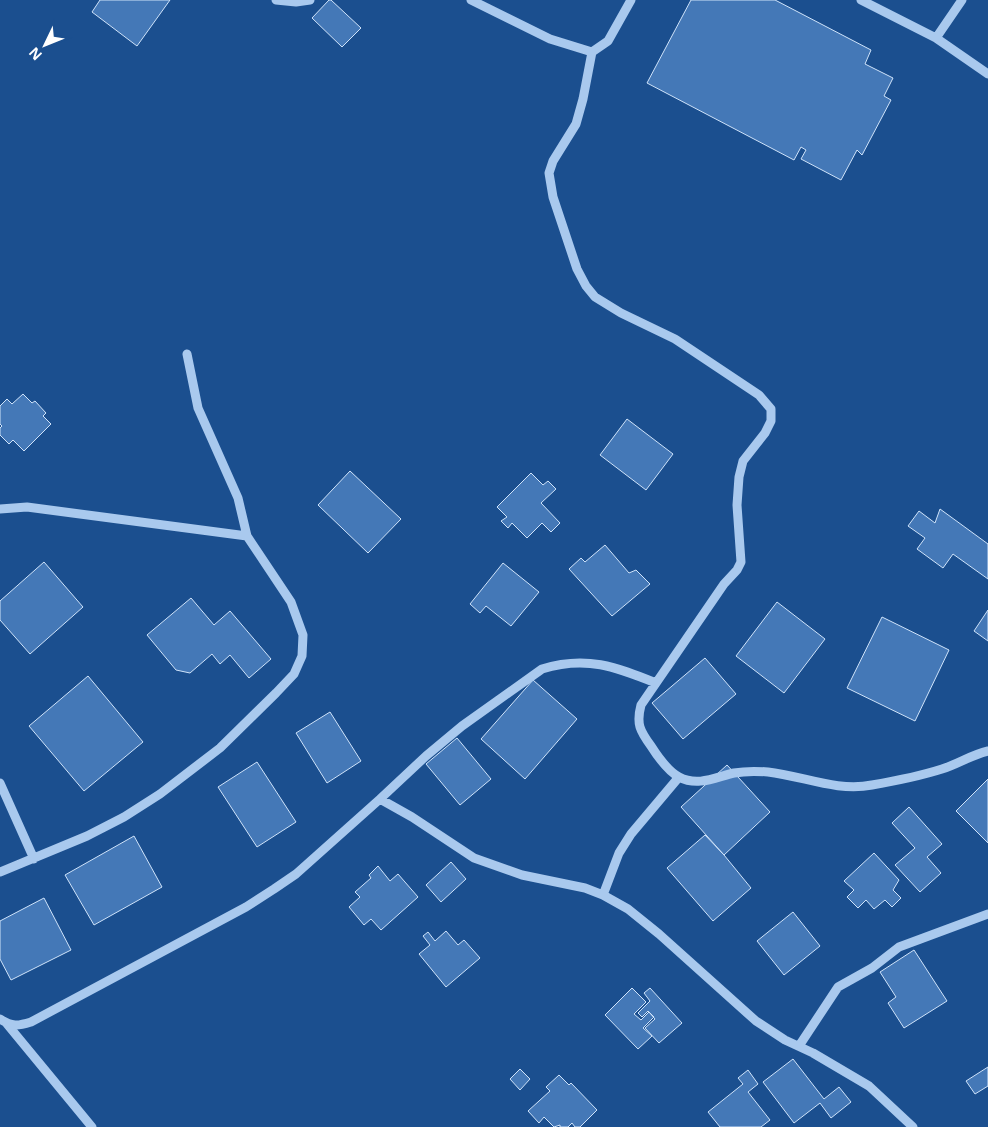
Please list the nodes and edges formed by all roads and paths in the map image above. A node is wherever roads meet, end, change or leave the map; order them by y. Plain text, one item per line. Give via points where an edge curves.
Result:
1 (276, 0) edge
2 (310, 0) edge
3 (471, 0) edge
4 (631, 0) edge
5 (861, 0) edge
6 (962, 0) edge
7 (936, 38) junction
8 (592, 52) junction
9 (988, 74) edge
10 (187, 354) dead end
11 (0, 509) edge
12 (247, 536) junction
13 (656, 683) junction
14 (988, 751) edge
15 (679, 777) junction
16 (0, 783) edge
17 (380, 799) junction
18 (34, 859) junction
19 (0, 872) edge
20 (603, 895) junction
21 (988, 914) edge
22 (4, 1022) edge
23 (799, 1046) junction
24 (92, 1127) edge
25 (913, 1127) edge

1 - 2 street
3 - 8 street via 550,39
4 - 8 street via 608,41
5 - 7 street
6 - 7 street
7 - 9 street
8 - 13 street via 576,124 549,173 553,197 577,269 594,297 675,339 758,395 771,409 771,421 743,461 739,477 740,562 737,570
10 - 12 street via 198,408 238,498
11 - 12 street via 27,507
12 - 18 street via 291,602 303,635 302,656 294,674 220,748 160,794 109,824
13 - 15 street via 641,705 638,723 661,760
13 - 17 street via 604,664 558,664 542,670 462,726
14 - 15 street via 943,769 870,786 835,786 748,770 712,780 692,781
15 - 20 street via 631,834 619,853
16 - 18 street
17 - 20 street via 474,858 522,875
17 - 22 street via 296,874 246,907 31,1022 16,1026
18 - 19 street
20 - 23 street via 628,909 659,934 756,1021
21 - 23 street via 899,947 872,968 838,987
22 - 24 street
23 - 25 street via 869,1086

